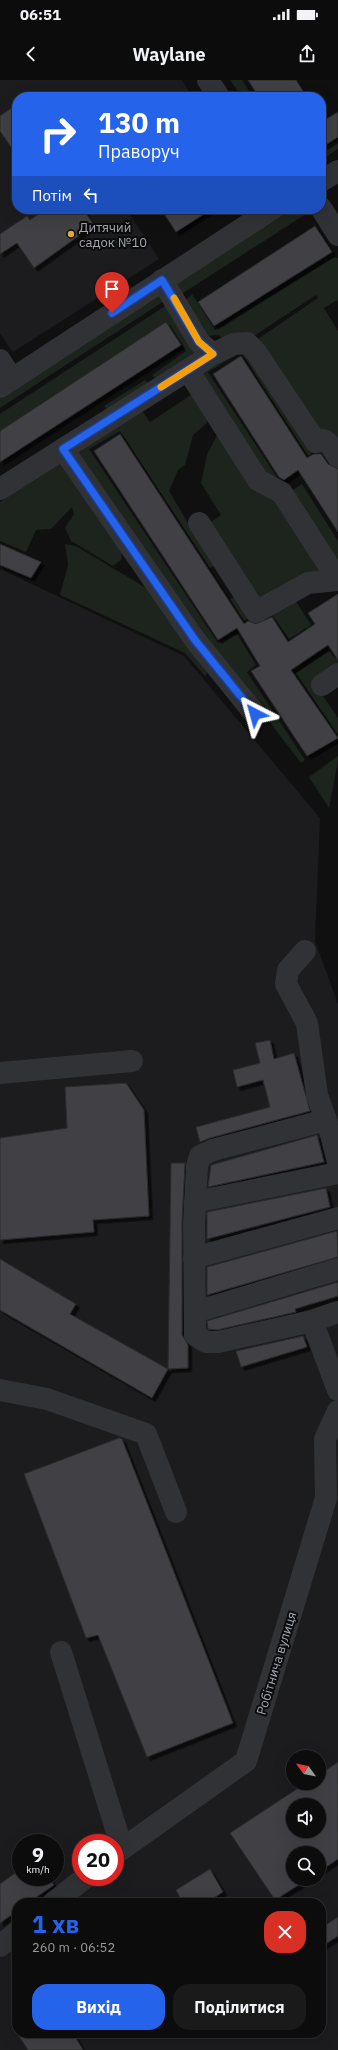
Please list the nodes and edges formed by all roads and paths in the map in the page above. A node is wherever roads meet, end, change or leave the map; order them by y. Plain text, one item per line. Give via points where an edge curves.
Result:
1 (208, 80) edge
2 (216, 92) edge
3 (338, 171) edge
4 (326, 178) edge
5 (264, 214) edge
6 (325, 214) edge
7 (338, 235) edge
8 (162, 280) junction
9 (213, 354) junction
10 (0, 360) edge
11 (188, 370) junction
12 (6, 383) edge
13 (63, 449) junction
14 (338, 457) edge
15 (0, 489) edge
16 (199, 523) dead end
17 (338, 580) edge
18 (255, 714) dead end
19 (305, 951) dead end
20 (132, 1061) dead end
21 (0, 1073) edge
22 (326, 1120) junction
23 (338, 1162) edge
24 (338, 1173) edge
25 (195, 1202) junction
26 (338, 1218) edge
27 (194, 1258) junction
28 (338, 1269) edge
29 (195, 1312) junction
30 (338, 1312) edge
31 (312, 1321) junction
32 (0, 1390) edge
33 (338, 1390) edge
34 (338, 1411) edge
35 (176, 1512) dead end
36 (61, 1652) dead end
37 (114, 1834) edge
38 (124, 1846) edge
39 (75, 1886) edge
40 (60, 1898) edge
41 (12, 1936) edge
42 (0, 1946) edge

1 - 2 street
3 - 4 street
5 - 8 street
6 - 7 street
8 - 9 street via 199,342
8 - 12 street
9 - 11 street
9 - 14 street via 234,344 247,343 256,352 316,442 324,440
10 - 12 street
11 - 13 street
11 - 17 street via 258,480 282,493
13 - 15 street
13 - 18 street via 195,640
16 - 17 street via 256,612 308,583
19 - 22 street via 288,970 286,984 307,1023 317,1095
20 - 21 street
22 - 23 street
22 - 25 street via 213,1150 200,1156
24 - 25 street
25 - 27 street
26 - 27 street
27 - 29 street
28 - 29 street
29 - 31 street via 195,1335 206,1342 218,1342
30 - 31 street
31 - 33 street
32 - 35 street via 47,1399 146,1434
34 - 38 street, Робітнича вулиця via 325,1439 326,1498 246,1761
36 - 37 street
39 - 40 street
41 - 42 street

